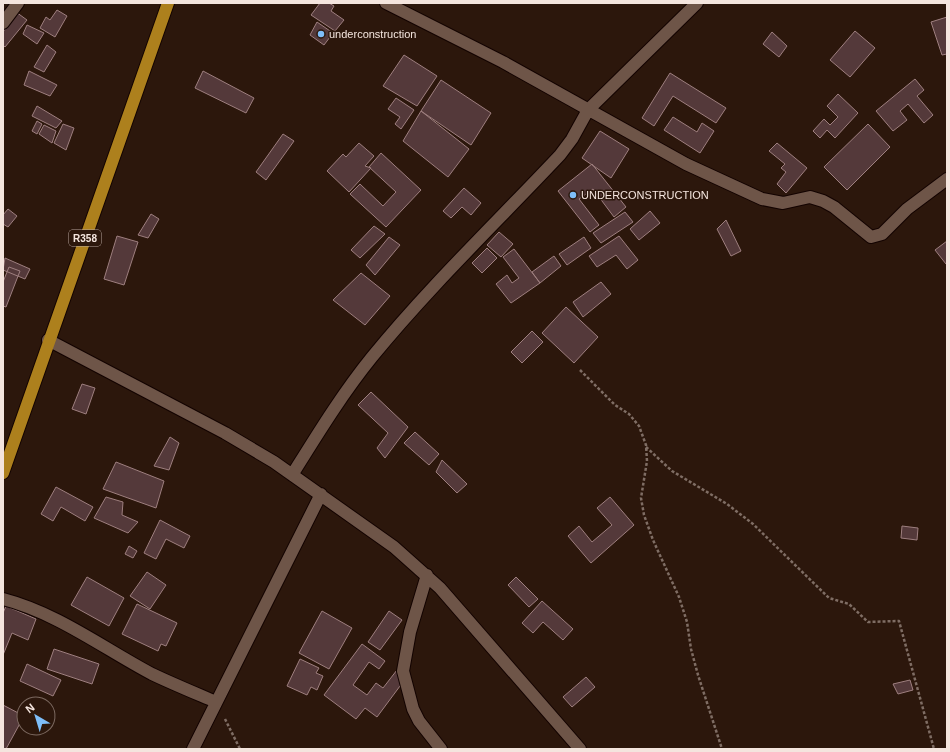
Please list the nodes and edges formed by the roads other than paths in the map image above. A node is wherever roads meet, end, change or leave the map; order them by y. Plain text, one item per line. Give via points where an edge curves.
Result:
1 (18, 3) edge
2 (168, 3) edge
3 (386, 3) edge
4 (697, 3) edge
5 (3, 23) edge
6 (588, 110) junction
7 (947, 179) edge
8 (48, 340) junction
9 (3, 473) edge
10 (292, 474) junction
11 (321, 494) junction
12 (427, 575) junction
13 (3, 599) edge
14 (216, 702) junction
15 (193, 749) edge
16 (441, 749) edge
17 (580, 749) edge

1 - 5 street
2 - 8 main road, R358
3 - 6 street via 502,62
4 - 6 street
6 - 7 street via 686,164 746,193 762,199 783,202 810,197 823,201 871,237 882,234 907,209
6 - 10 street via 560,155 440,280 372,357 333,410
8 - 9 main road, R358
8 - 10 street via 225,433
10 - 11 street
11 - 12 street via 394,547
11 - 14 street
12 - 16 street via 410,632 403,671 416,715
12 - 17 street
13 - 14 street via 18,602 61,622 153,674
14 - 15 street

